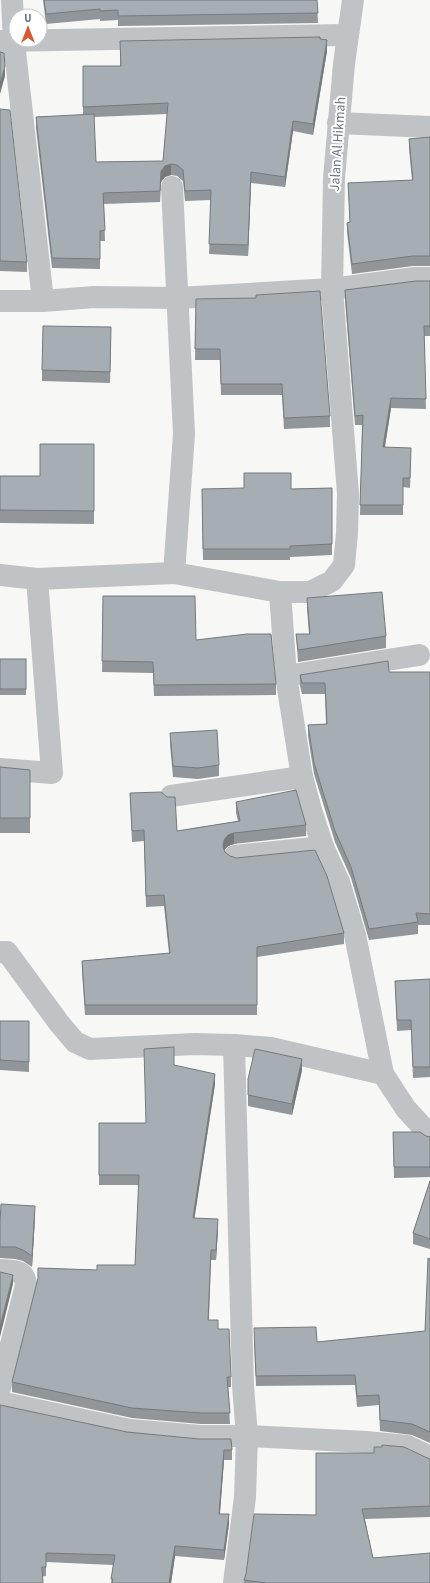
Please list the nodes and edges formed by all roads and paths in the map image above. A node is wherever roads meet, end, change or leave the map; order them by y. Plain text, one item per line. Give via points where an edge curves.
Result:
1 (12, 0) edge
2 (353, 0) edge
3 (347, 35) junction
4 (7, 42) edge
5 (338, 123) junction
6 (430, 127) edge
7 (172, 187) dead end
8 (430, 278) edge
9 (332, 289) junction
10 (177, 298) junction
11 (0, 301) edge
12 (43, 301) junction
13 (174, 573) junction
14 (0, 575) edge
15 (37, 579) junction
16 (280, 592) junction
17 (419, 655) dead end
18 (286, 676) junction
19 (0, 769) edge
20 (302, 777) junction
21 (171, 796) edge
22 (323, 847) junction
23 (235, 856) edge
24 (0, 952) edge
25 (234, 1045) junction
26 (383, 1074) junction
27 (430, 1135) edge
28 (0, 1270) edge
29 (0, 1388) edge
30 (0, 1402) edge
31 (247, 1436) junction
32 (430, 1457) edge
33 (234, 1583) edge

1 - 4 street
2 - 3 street, Jalan Al Hikmah
3 - 4 street
3 - 5 street, Jalan Al Hikmah
4 - 12 street
5 - 6 street
5 - 9 street, Jalan Al Hikmah via 334,178
7 - 10 street
8 - 9 street
9 - 10 street
9 - 16 street, Jalan Al Hikmah via 348,494 344,565 332,581 310,592
10 - 12 street via 94,297
10 - 13 street via 184,434
11 - 12 street
13 - 15 street, Jalan Al Hikmah
13 - 16 street, Jalan Al Hikmah
14 - 15 street, Jalan Al Hikmah
15 - 19 street via 52,772
16 - 18 street
17 - 18 street
18 - 20 street
20 - 21 street
20 - 22 street
22 - 23 street
22 - 26 street via 339,882 355,935
24 - 25 street via 7,952 74,1042 90,1049 195,1044
25 - 26 street via 271,1048
25 - 31 street via 243,1386
26 - 27 street via 406,1110
28 - 29 street via 20,1272 26,1279
30 - 31 street via 130,1430 200,1436
31 - 32 street via 407,1446
31 - 33 street via 245,1497

